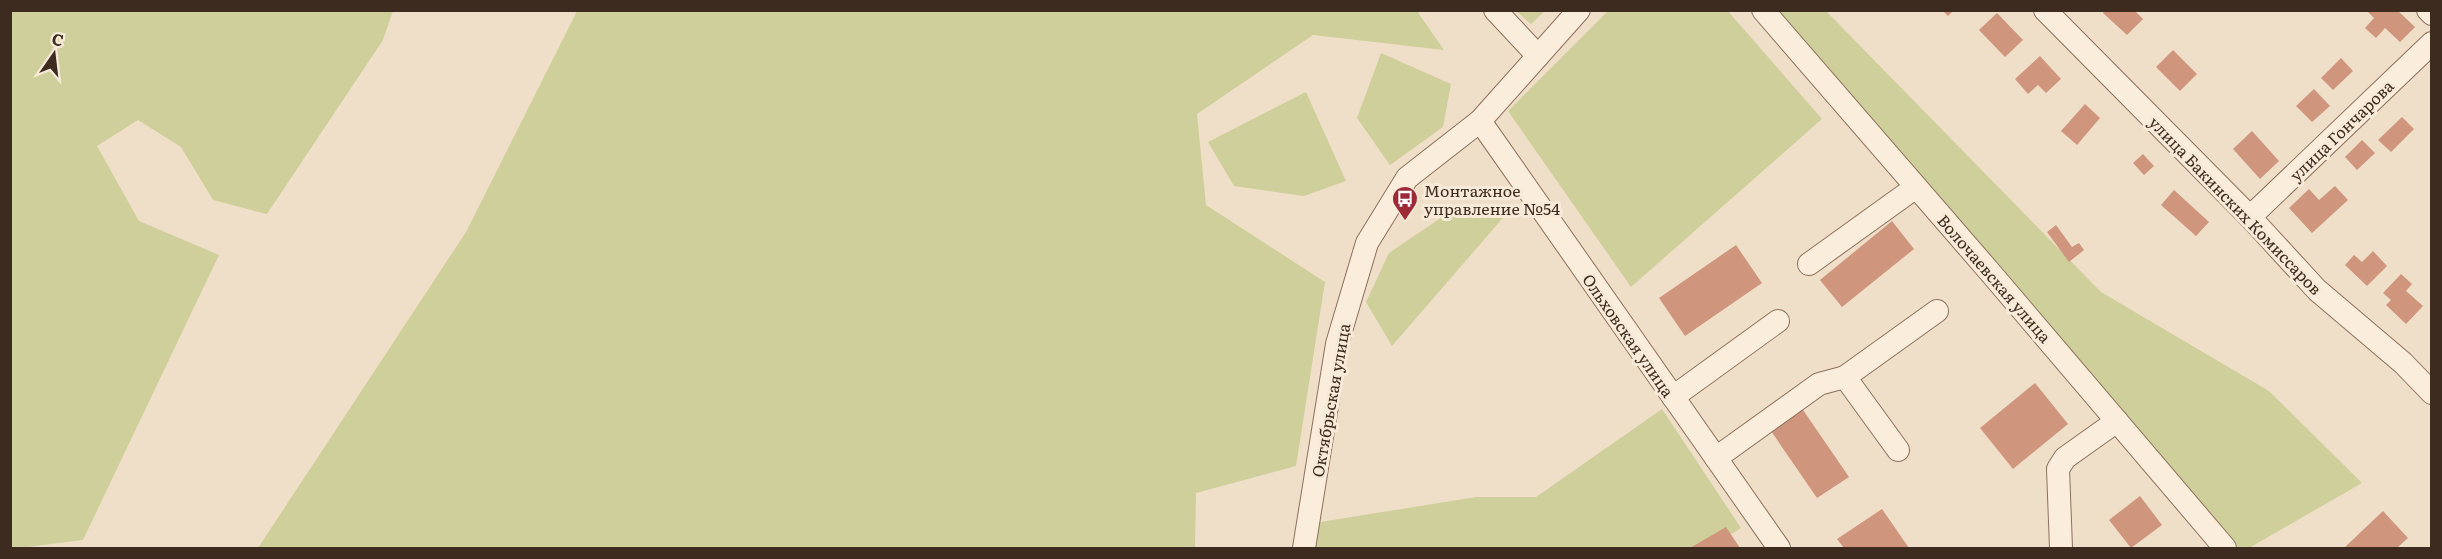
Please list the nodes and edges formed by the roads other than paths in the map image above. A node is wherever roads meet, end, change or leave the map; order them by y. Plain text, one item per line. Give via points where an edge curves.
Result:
1 (1495, 10) edge
2 (1579, 10) edge
3 (1763, 10) edge
4 (2045, 10) edge
5 (2428, 10) edge
6 (2432, 14) edge
7 (2432, 43) edge
8 (1538, 56) junction
9 (1480, 121) junction
10 (1916, 187) junction
11 (2250, 216) junction
12 (1809, 264) dead end
13 (1937, 311) dead end
14 (1778, 321) dead end
15 (1845, 377) junction
16 (2432, 393) edge
17 (1673, 397) junction
18 (2117, 421) junction
19 (1898, 450) dead end
20 (1716, 459) junction
21 (1776, 547) edge
22 (1305, 549) edge
23 (2061, 549) edge
24 (2225, 549) edge

1 - 8 street
2 - 8 street, Октябрьская улица
3 - 10 street, Волочаевская улица
4 - 11 street, улица Бакинских Комиссаров
5 - 6 street
7 - 11 street, улица Гончарова
8 - 9 street, Октябрьская улица
9 - 17 street, Ольховская улица
9 - 22 street, Октябрьская улица via 1407,178 1367,243 1337,344
10 - 12 street
10 - 18 street, Волочаевская улица
11 - 16 street, улица Бакинских Комиссаров via 2317,290
13 - 15 street
14 - 17 street
15 - 19 street
15 - 20 street via 1819,384
17 - 20 street, Ольховская улица
18 - 23 street via 2065,458 2058,469
18 - 24 street, Волочаевская улица
20 - 21 street, Ольховская улица

